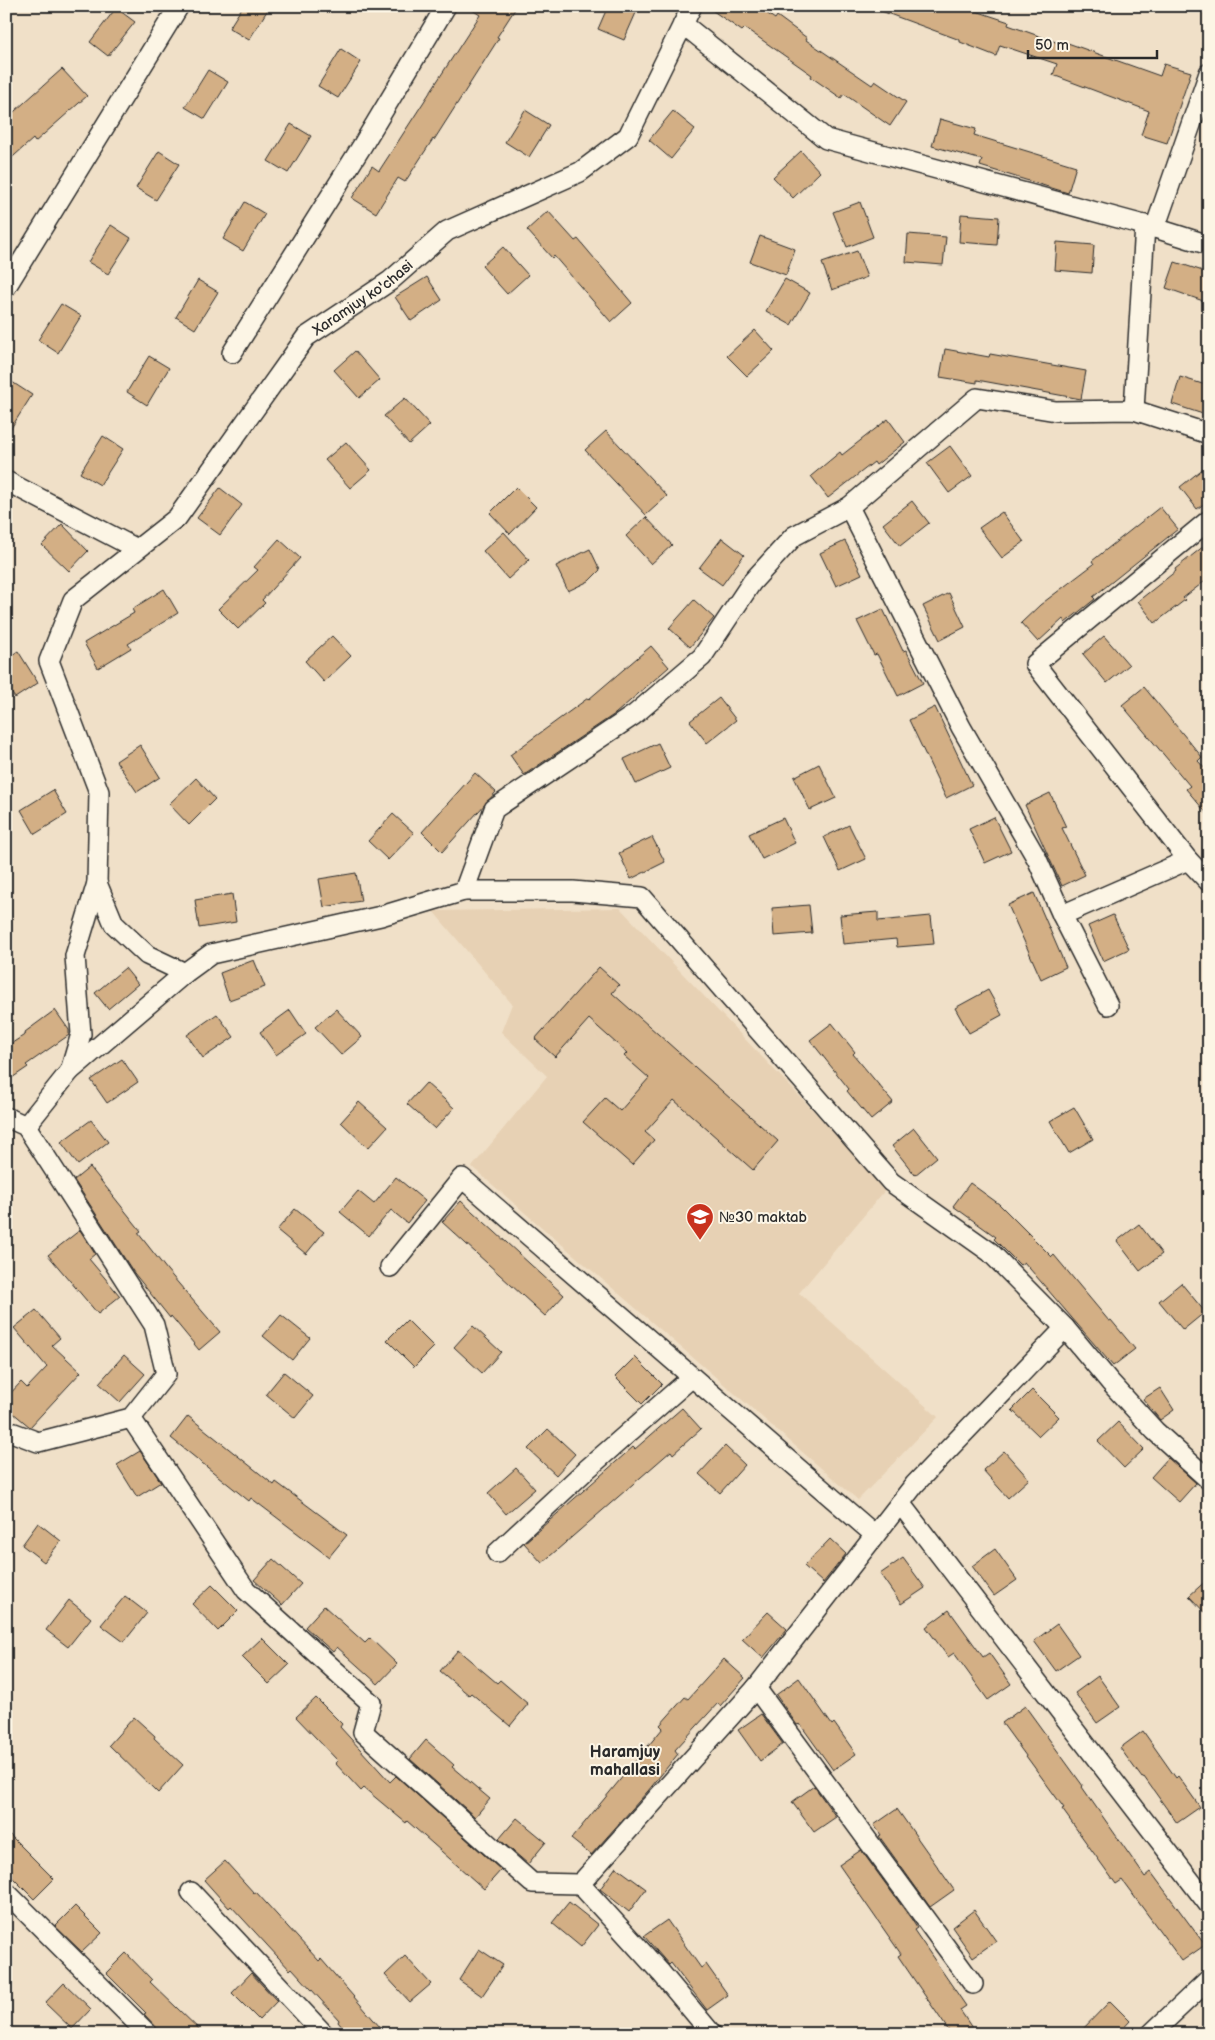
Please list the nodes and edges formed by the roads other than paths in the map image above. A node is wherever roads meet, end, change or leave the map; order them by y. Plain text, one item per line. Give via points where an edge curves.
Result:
1 (180, 6) edge
2 (446, 6) edge
3 (692, 6) edge
4 (683, 24) junction
5 (1209, 73) edge
6 (1150, 226) junction
7 (1209, 245) edge
8 (6, 287) edge
9 (232, 353) dead end
10 (1134, 410) junction
11 (1209, 434) edge
12 (6, 481) edge
13 (849, 507) junction
14 (1209, 520) edge
15 (137, 549) junction
16 (1188, 860) junction
17 (97, 882) junction
18 (1209, 882) edge
19 (464, 891) junction
20 (1062, 915) junction
21 (185, 973) junction
22 (1108, 1005) dead end
23 (70, 1071) junction
24 (6, 1116) edge
25 (26, 1126) junction
26 (390, 1268) dead end
27 (1065, 1328) junction
28 (692, 1377) junction
29 (131, 1418) junction
30 (6, 1430) edge
31 (1209, 1480) edge
32 (900, 1503) junction
33 (875, 1535) junction
34 (497, 1553) dead end
35 (756, 1688) junction
36 (580, 1884) junction
37 (6, 1892) edge
38 (191, 1892) dead end
39 (1209, 1905) edge
40 (1209, 1979) edge
41 (973, 1984) dead end
42 (148, 2034) edge
43 (324, 2034) edge
44 (712, 2034) edge
45 (1151, 2034) edge

1 - 8 street
2 - 9 street
3 - 4 street, Xaramjuy ko'chasi
4 - 6 street via 826,139
4 - 15 street, Xaramjuy ko'chasi via 628,136 580,172 447,231 390,281 306,337 177,518
5 - 6 street
6 - 7 street
6 - 10 street
10 - 11 street
10 - 13 street via 1056,411 977,398
12 - 15 street
13 - 19 street via 794,536 752,582 702,657 634,715 494,809
13 - 20 street via 961,727 1037,860
14 - 16 street via 1035,664
15 - 17 street, Xaramjuy ko'chasi via 73,600 49,661 99,792
16 - 18 street
16 - 20 street
17 - 21 street via 114,924 147,955
17 - 23 street via 75,956 81,1034
19 - 21 street via 381,916 211,954
19 - 27 street via 573,891 642,898 891,1182 990,1252
20 - 22 street
21 - 23 street
23 - 25 street
24 - 25 street
25 - 29 street via 154,1325 166,1374
26 - 28 street via 462,1178
27 - 31 street via 1155,1431
27 - 32 street
28 - 33 street
28 - 34 street
29 - 30 street via 38,1442
29 - 36 street via 246,1590 371,1703 363,1732 532,1883
32 - 33 street
32 - 39 street
33 - 35 street
35 - 36 street
35 - 41 street
36 - 44 street
37 - 42 street
38 - 43 street
40 - 45 street

